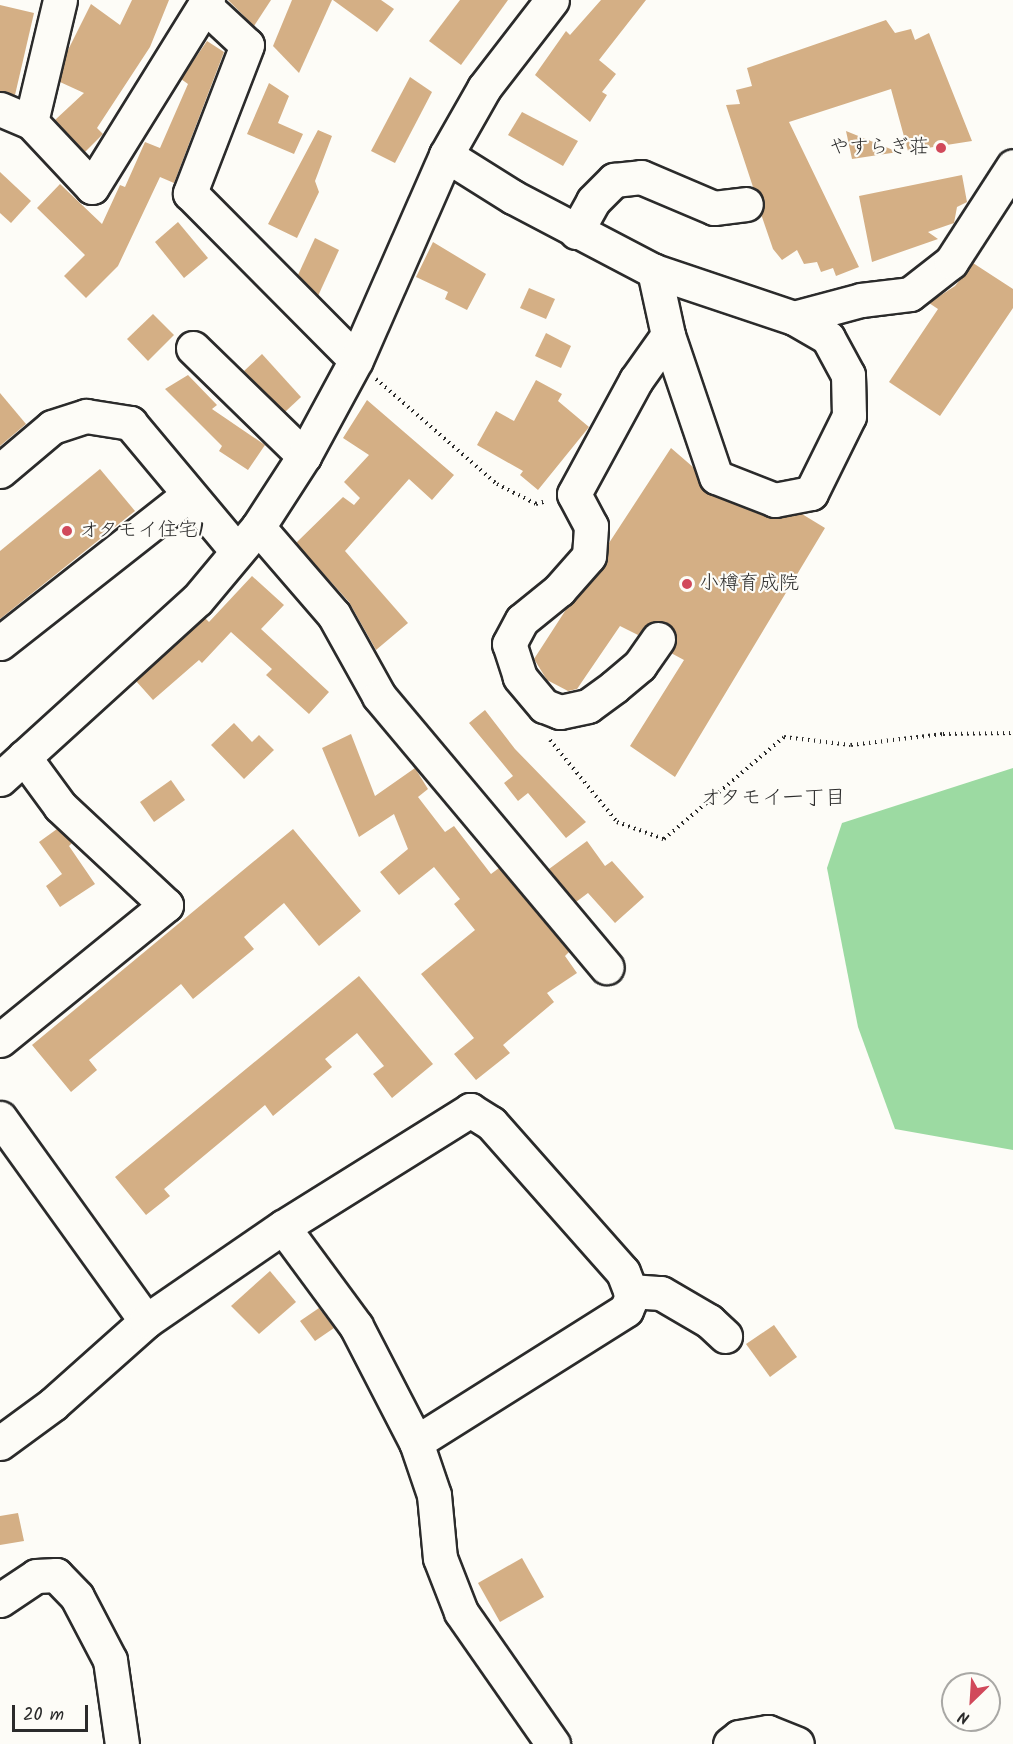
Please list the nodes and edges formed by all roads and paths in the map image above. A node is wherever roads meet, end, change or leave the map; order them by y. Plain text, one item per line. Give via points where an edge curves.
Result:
1 (60, 0) edge
2 (552, 0) edge
3 (207, 3) edge
4 (0, 109) edge
5 (31, 122) junction
6 (446, 155) junction
7 (1013, 166) edge
8 (746, 204) dead end
9 (576, 232) junction
10 (654, 271) junction
11 (794, 318) junction
12 (668, 335) junction
13 (193, 348) dead end
14 (356, 360) junction
15 (304, 456) junction
16 (0, 471) edge
17 (574, 494) junction
18 (188, 495) junction
19 (248, 539) junction
20 (658, 639) dead end
21 (0, 643) edge
22 (544, 732) dead end
23 (1013, 733) edge
24 (24, 757) junction
25 (0, 779) edge
26 (606, 967) dead end
27 (0, 1040) edge
28 (0, 1118) edge
29 (284, 1227) junction
30 (630, 1291) junction
31 (146, 1321) junction
32 (725, 1336) dead end
33 (416, 1442) junction
34 (0, 1443) edge
35 (0, 1600) edge
36 (122, 1744) edge
37 (554, 1744) edge
38 (730, 1744) edge
39 (797, 1744) edge

1 - 5 street
2 - 6 street via 484,88
3 - 5 street via 92,187
3 - 14 street via 247,45 190,193
4 - 5 street
6 - 9 street
6 - 14 street
7 - 11 street via 951,262 910,294 861,300
8 - 9 street via 714,208 641,177 614,180 593,201
9 - 10 street
10 - 11 street
10 - 12 street
11 - 12 street via 828,338 848,375 849,416 811,493 775,500 716,477
12 - 17 street via 636,380
13 - 15 street
14 - 15 street
14 - 17 path via 497,484 536,504
15 - 19 street
16 - 18 street via 52,427 86,416 130,423
17 - 20 street via 591,526 589,556 560,590 522,620 509,644 520,678 544,706 560,712 588,706 640,665
18 - 19 street
18 - 21 street
19 - 24 street via 197,600
19 - 26 street via 334,615 379,696
22 - 23 path via 617,822 664,840 784,737 851,745 943,734
24 - 25 street
24 - 27 street via 60,806 166,905
28 - 31 street
29 - 30 street via 470,1110 491,1123 623,1272
29 - 31 street
29 - 33 street via 356,1326
30 - 32 street via 661,1293 710,1321
30 - 33 street via 626,1310
31 - 34 street via 53,1404
33 - 37 street via 434,1495 440,1558 461,1612
35 - 36 street via 36,1576 56,1575 77,1597 110,1660
38 - 39 street via 739,1737 768,1732

